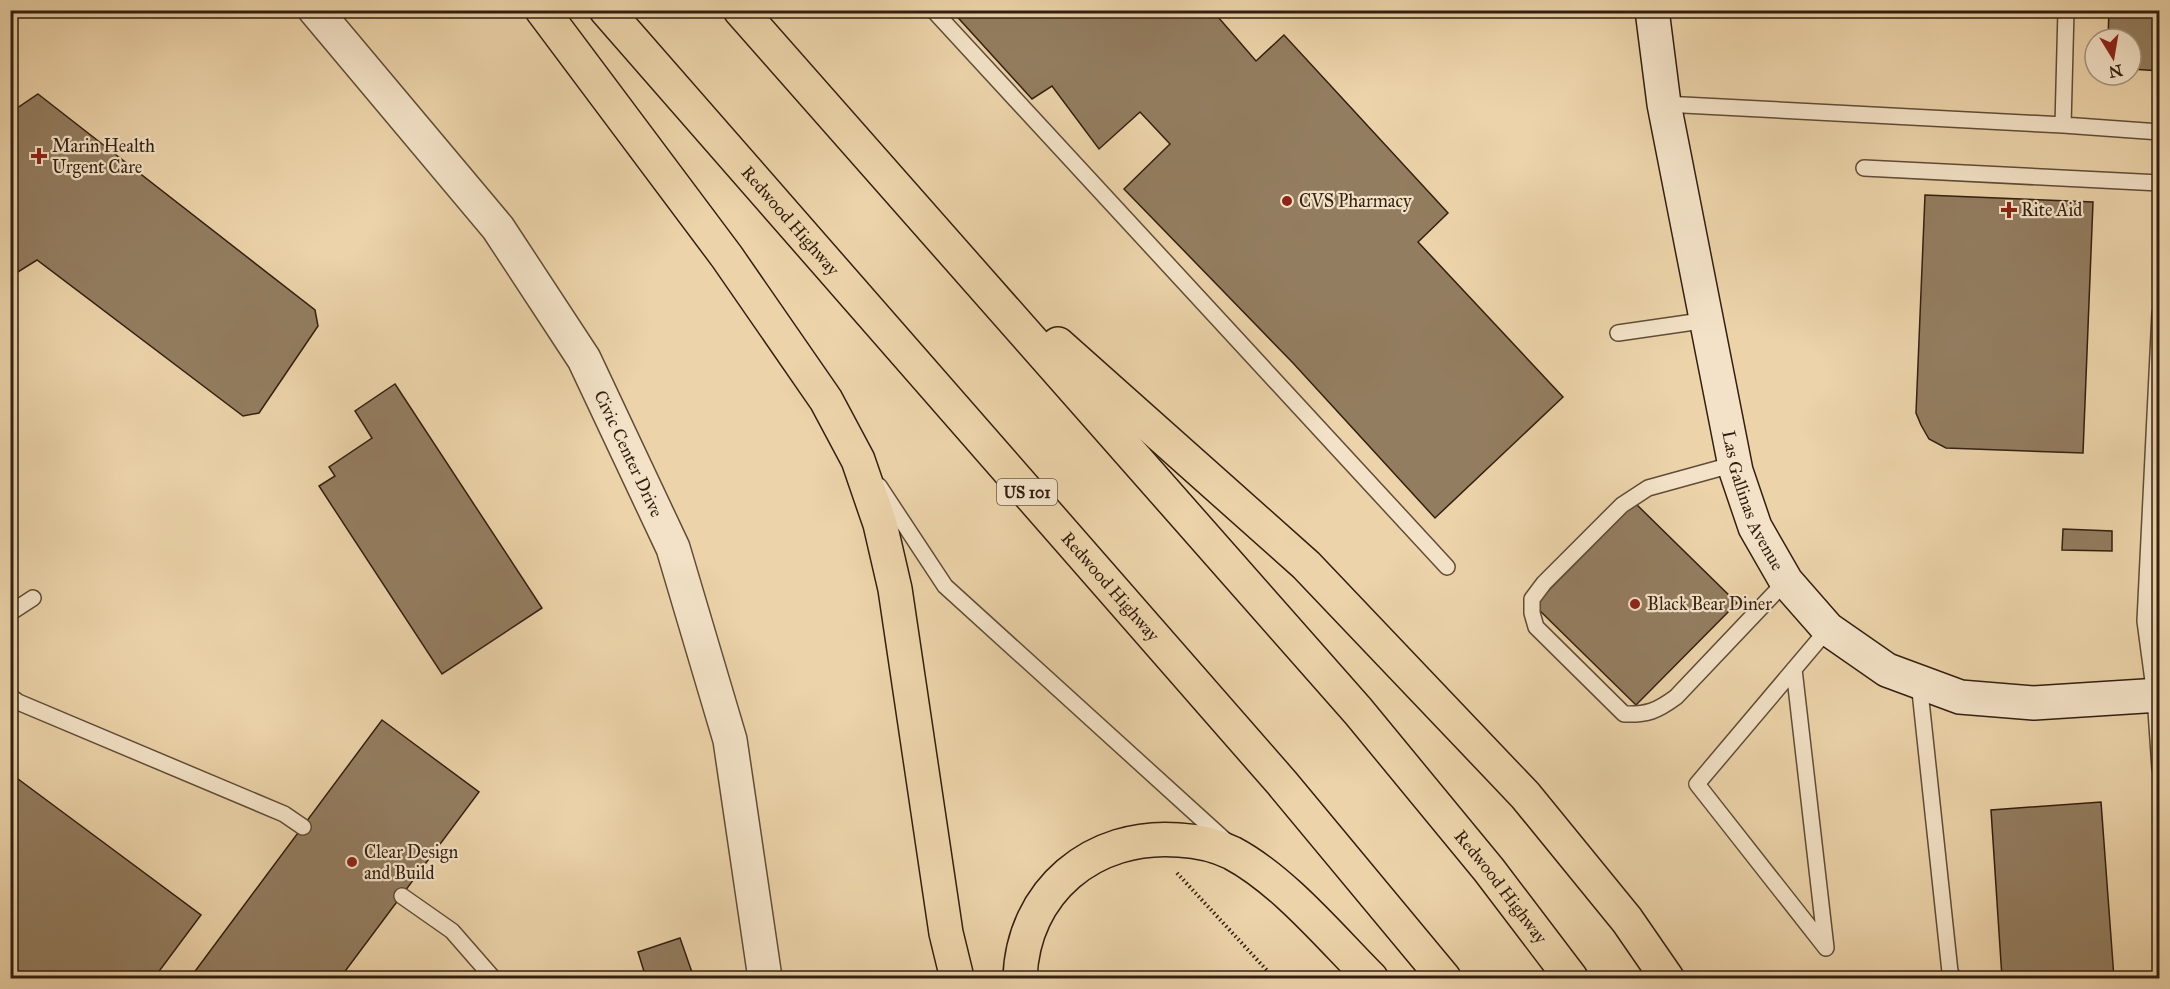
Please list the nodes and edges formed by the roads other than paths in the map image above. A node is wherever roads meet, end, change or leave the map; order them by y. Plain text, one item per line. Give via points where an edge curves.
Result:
1 (315, 10) edge
2 (542, 10) edge
3 (606, 10) edge
4 (740, 10) edge
5 (933, 10) edge
6 (1652, 10) edge
7 (2066, 10) edge
8 (1664, 104) junction
9 (2063, 125) junction
10 (2160, 132) edge
11 (1864, 168) dead end
12 (2160, 183) edge
13 (945, 242) junction
14 (2160, 313) edge
15 (1708, 320) junction
16 (1618, 333) dead end
17 (842, 428) junction
18 (1735, 464) junction
19 (1447, 567) dead end
20 (1786, 581) junction
21 (33, 598) dead end
22 (10, 612) edge
23 (1828, 628) junction
24 (1794, 669) junction
25 (1919, 682) junction
26 (10, 696) edge
27 (2157, 696) edge
28 (2160, 769) edge
29 (303, 827) dead end
30 (1249, 863) junction
31 (402, 896) dead end
32 (1627, 920) junction
33 (493, 978) edge
34 (765, 978) edge
35 (957, 978) edge
36 (1020, 978) edge
37 (1371, 978) edge
38 (1444, 978) edge
39 (1571, 978) edge
40 (1667, 978) edge
41 (1693, 978) edge
42 (1954, 978) edge

1 - 34 street, Civic Center Drive via 498,228 584,359 673,548 730,741
2 - 17 highway via 727,257
3 - 38 highway, Redwood Highway / US 101 via 1267,766
4 - 13 highway, Redwood Highway
5 - 19 lane
6 - 8 street, Las Gallinas Avenue
7 - 9 lane
8 - 9 lane
8 - 15 street, Las Gallinas Avenue
9 - 10 lane
11 - 12 lane
13 - 32 highway via 1306,565 1525,795
13 - 39 highway, Redwood Highway via 1358,711 1489,870
14 - 27 lane via 2145,621
15 - 16 lane
15 - 18 street, Las Gallinas Avenue
17 - 30 lane via 945,586
17 - 35 highway via 870,493 891,567 946,933
18 - 20 street, Las Gallinas Avenue via 1755,527
18 - 20 lane via 1648,488 1622,505 1532,599 1536,627 1624,714 1642,715 1661,709 1676,697
20 - 23 street, Las Gallinas Avenue
21 - 22 lane
23 - 24 lane
23 - 25 street, Las Gallinas Avenue via 1887,670
24 - 24 lane via 1697,784 1826,948 1818,878
25 - 27 street, Las Gallinas Avenue via 1960,697 2034,703
25 - 42 lane via 1950,972
26 - 29 lane via 284,814
27 - 28 lane
30 - 36 highway via 1210,845 1168,839 1147,839 1093,856 1051,890 1033,921
30 - 37 highway via 1307,913
31 - 33 lane via 452,931
32 - 40 highway
32 - 41 highway

